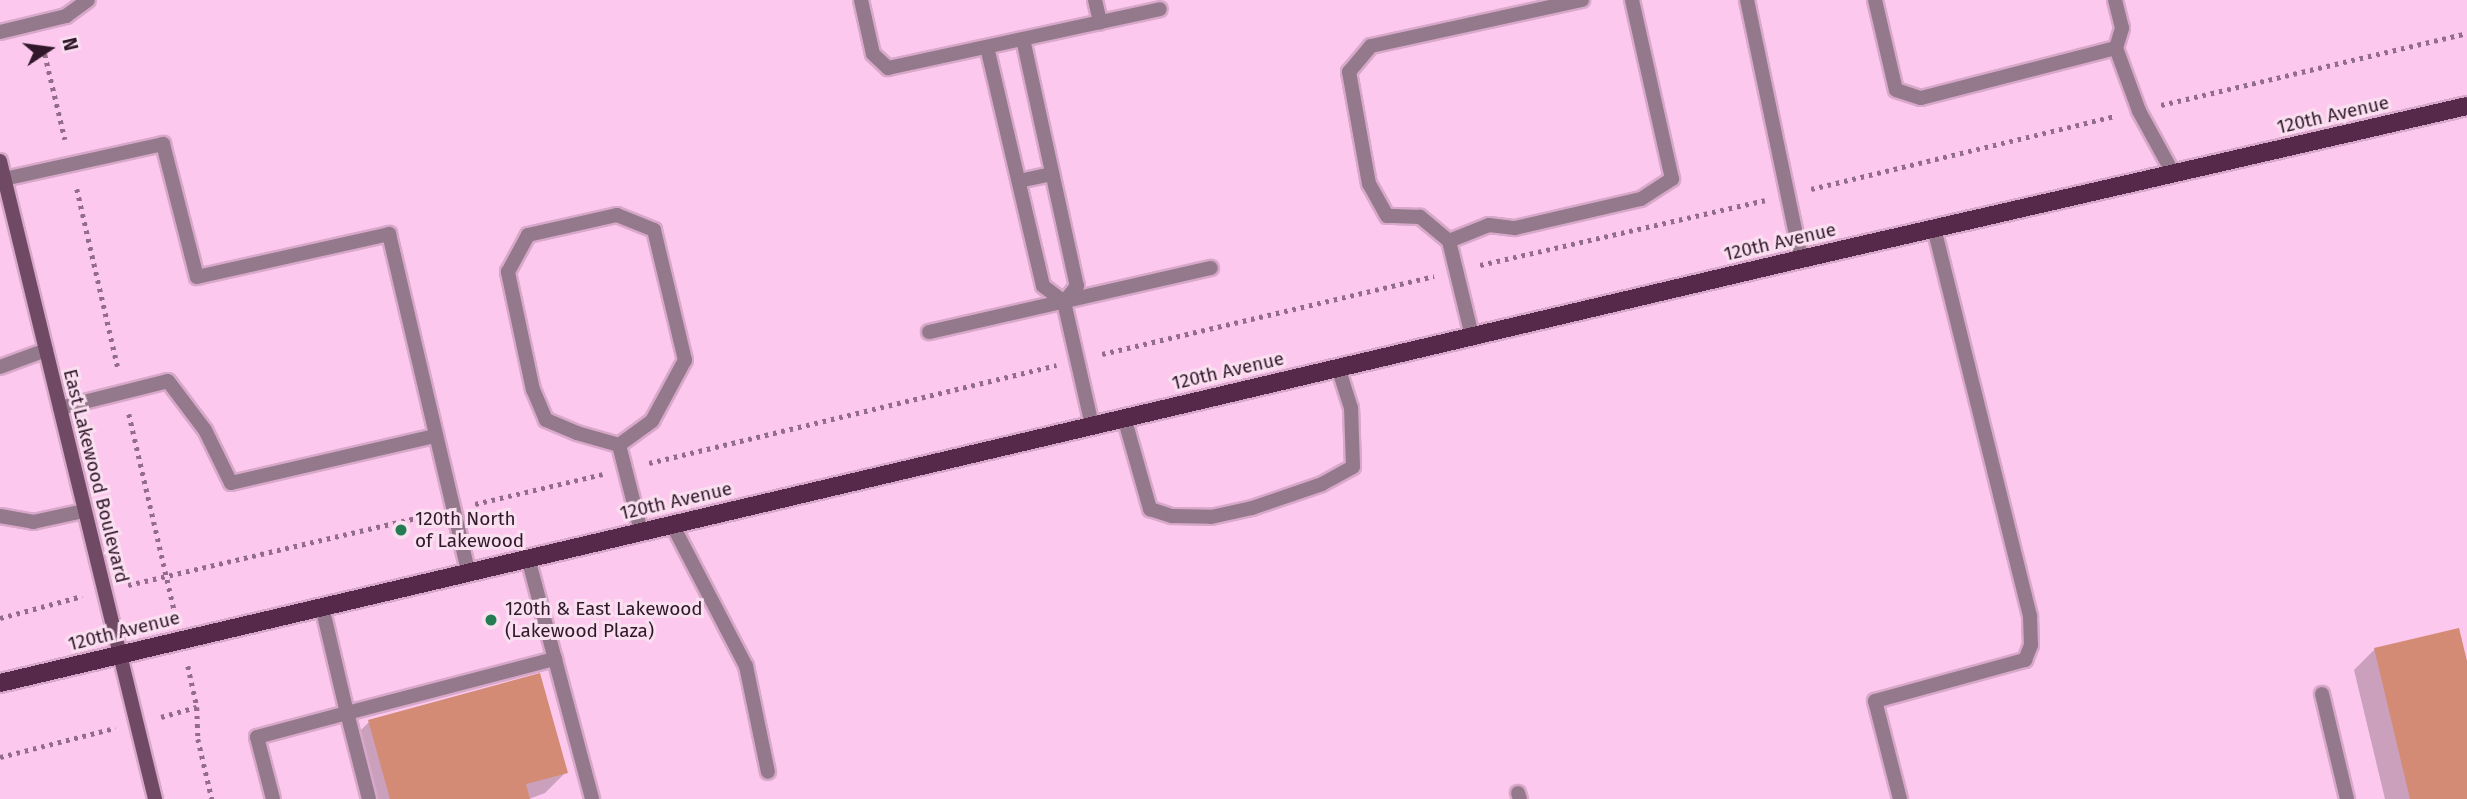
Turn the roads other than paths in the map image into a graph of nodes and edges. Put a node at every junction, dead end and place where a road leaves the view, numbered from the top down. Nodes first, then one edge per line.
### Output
1 (88, 0) edge
2 (861, 0) edge
3 (1095, 0) edge
4 (1581, 0) edge
5 (1632, 0) edge
6 (1747, 0) edge
7 (1875, 0) edge
8 (2115, 0) edge
9 (1160, 9) dead end
10 (1100, 22) junction
11 (0, 33) edge
12 (1023, 39) junction
13 (988, 47) junction
14 (2116, 48) junction
15 (2467, 106) edge
16 (0, 161) edge
17 (2173, 173) junction
18 (1052, 174) junction
19 (4, 179) junction
20 (1019, 181) junction
21 (1934, 228) junction
22 (1449, 240) junction
23 (1801, 259) junction
24 (1211, 268) dead end
25 (1064, 302) junction
26 (929, 332) dead end
27 (1472, 336) junction
28 (46, 350) junction
29 (0, 367) edge
30 (1338, 367) junction
31 (60, 408) junction
32 (1124, 417) junction
33 (1092, 425) junction
34 (435, 436) junction
35 (619, 445) junction
36 (85, 510) junction
37 (0, 516) edge
38 (672, 524) junction
39 (641, 531) junction
40 (528, 558) junction
41 (468, 572) junction
42 (322, 606) junction
43 (119, 653) junction
44 (555, 659) junction
45 (0, 683) edge
46 (2322, 695) dead end
47 (346, 713) junction
48 (768, 772) dead end
49 (155, 799) edge
50 (273, 799) edge
51 (369, 799) edge
52 (592, 799) edge
53 (1900, 799) edge
54 (2347, 799) edge

1 - 11 lane
2 - 13 lane
3 - 10 lane
4 - 22 lane
5 - 22 lane
6 - 23 lane
7 - 14 lane
8 - 14 lane
9 - 10 lane
10 - 12 lane
12 - 13 lane
12 - 18 lane
13 - 20 lane
14 - 17 lane
15 - 17 main road, 120th Avenue
16 - 19 main road, East Lakewood Boulevard
17 - 21 main road, 120th Avenue
18 - 20 lane
18 - 25 lane
19 - 28 main road, East Lakewood Boulevard
19 - 34 lane
20 - 25 lane
21 - 23 main road, 120th Avenue
21 - 53 lane
22 - 27 lane
23 - 27 main road, 120th Avenue
24 - 25 lane
25 - 26 lane
25 - 33 lane
27 - 30 main road, 120th Avenue
28 - 29 lane
28 - 31 main road, East Lakewood Boulevard
30 - 32 main road, 120th Avenue
30 - 32 lane
31 - 34 lane
31 - 36 main road, East Lakewood Boulevard
32 - 33 main road, 120th Avenue
33 - 38 main road, 120th Avenue
34 - 41 lane
35 - 35 lane
35 - 39 lane
36 - 37 lane
36 - 43 main road, East Lakewood Boulevard
38 - 39 main road, 120th Avenue
38 - 48 lane
39 - 40 main road, 120th Avenue
40 - 41 main road, 120th Avenue
40 - 44 lane
41 - 42 main road, 120th Avenue
42 - 43 main road, 120th Avenue
42 - 47 lane
43 - 45 main road, 120th Avenue
43 - 49 main road, East Lakewood Boulevard
44 - 47 lane
44 - 52 lane
46 - 54 lane
47 - 50 lane
47 - 51 lane

